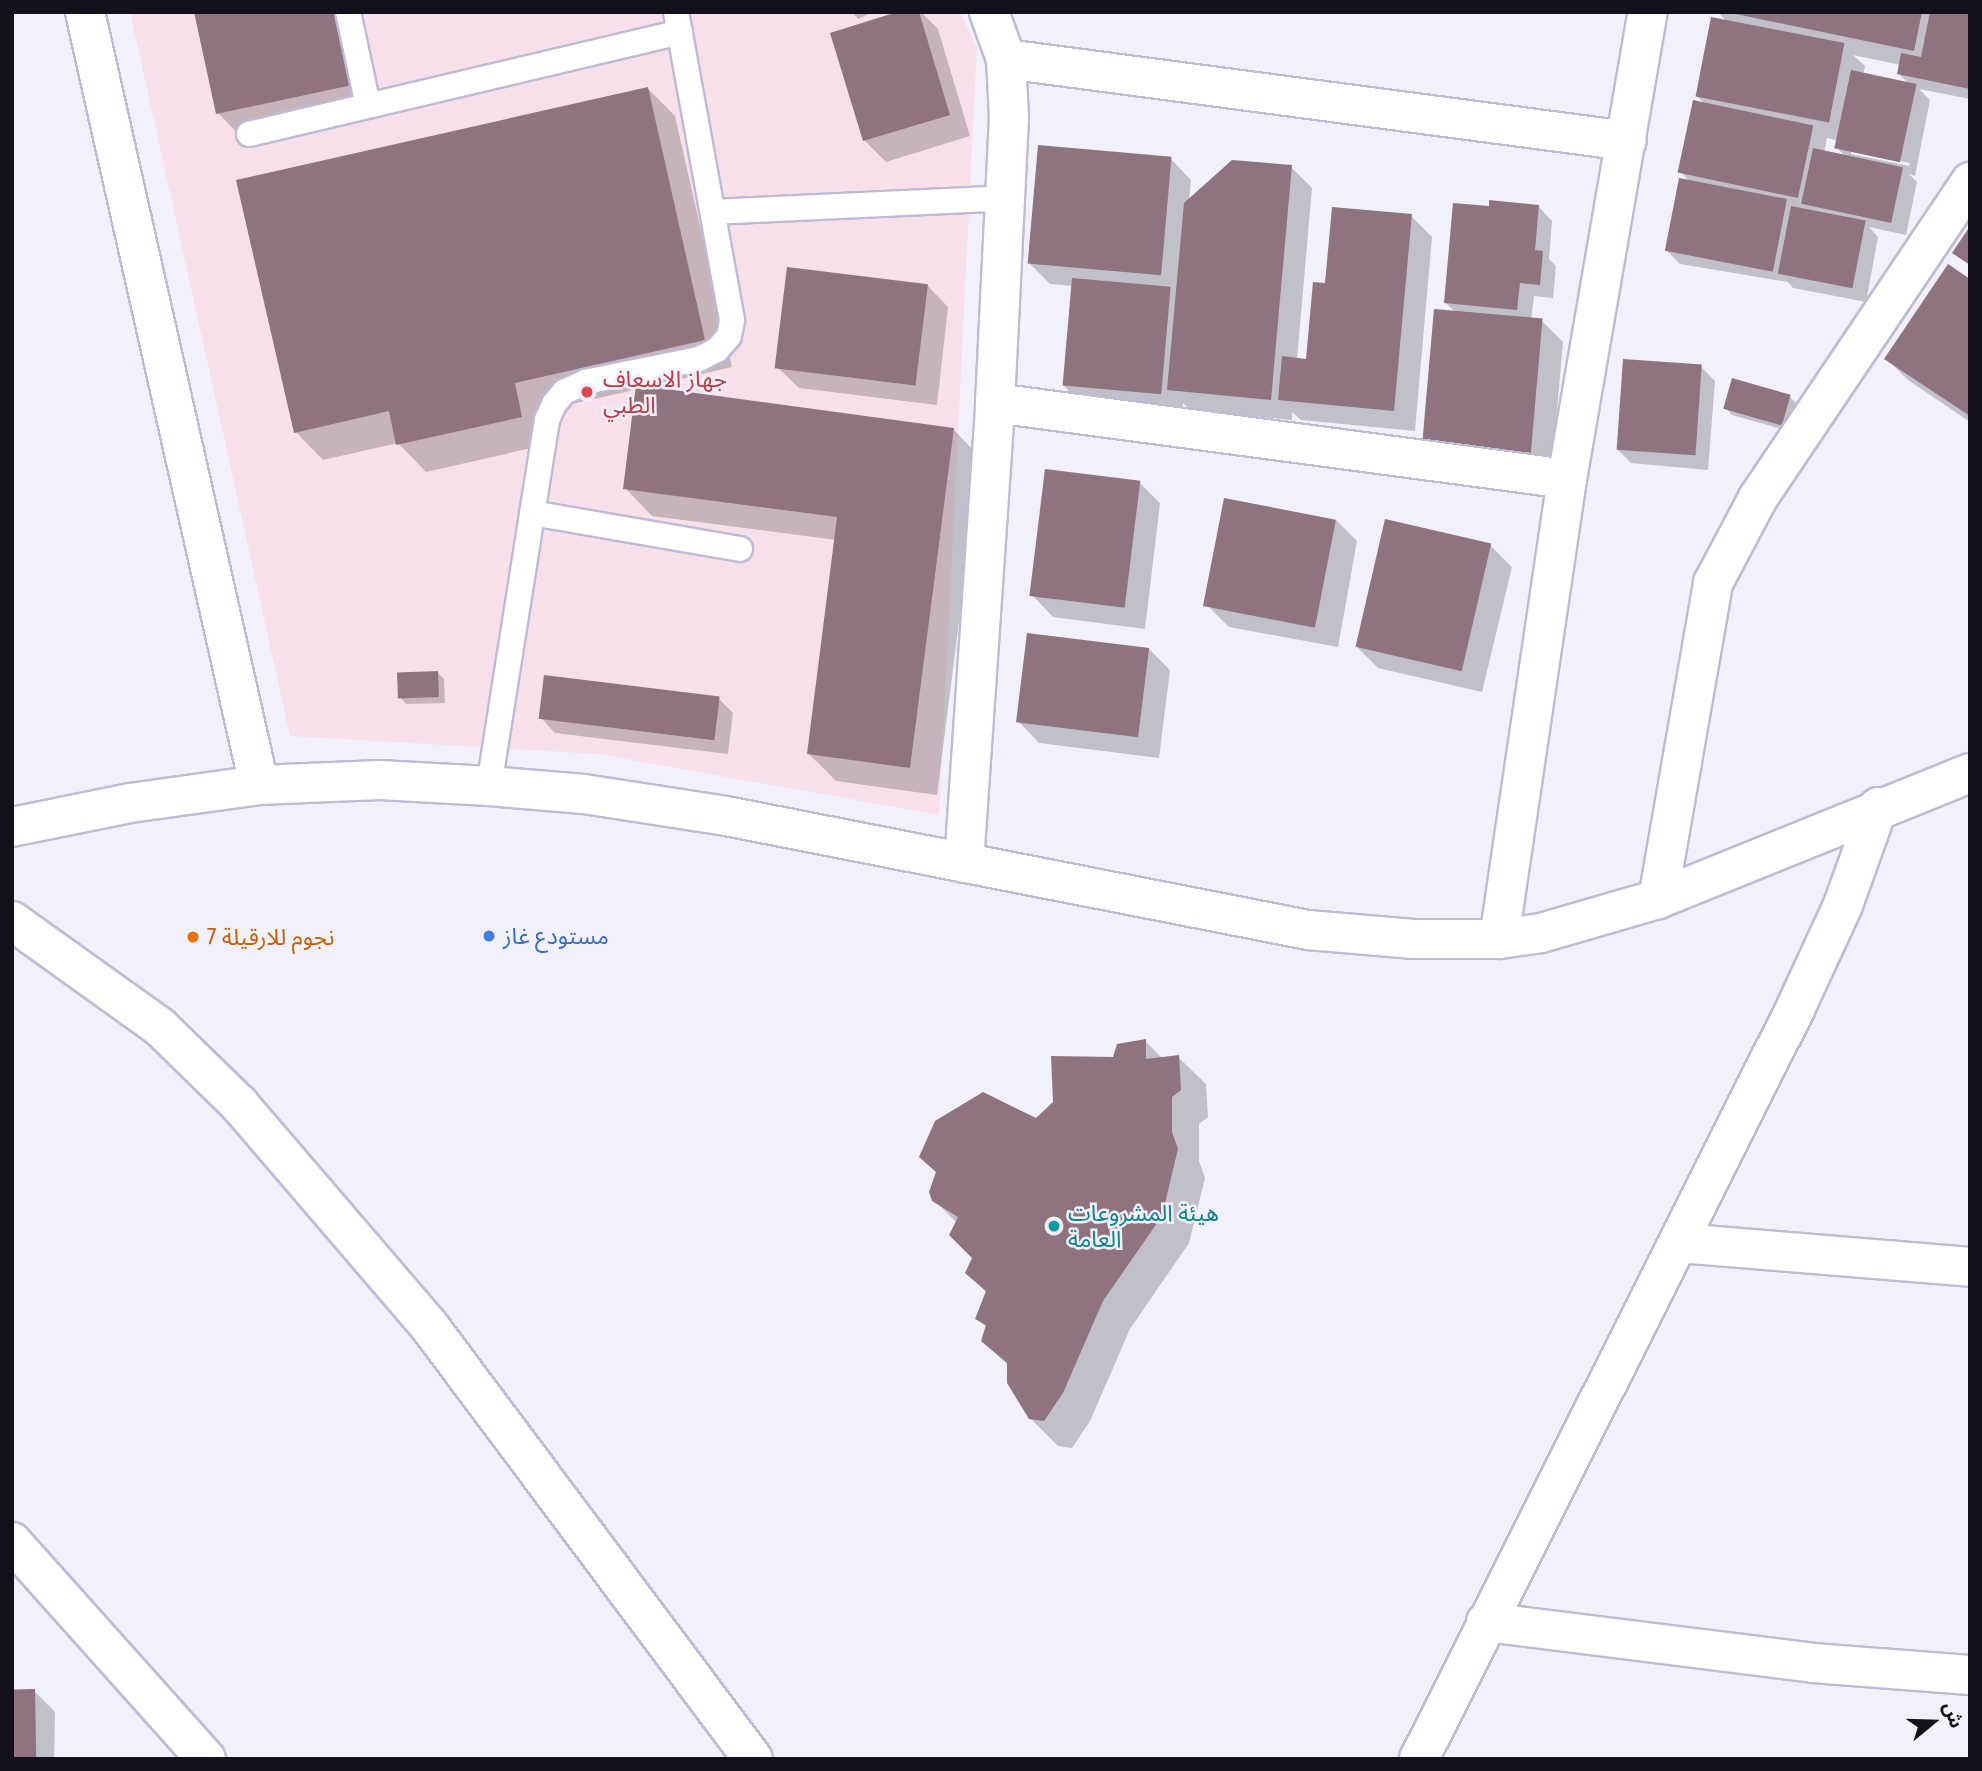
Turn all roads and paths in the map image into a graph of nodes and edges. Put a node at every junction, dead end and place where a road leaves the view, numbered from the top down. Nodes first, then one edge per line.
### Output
1 (85, 12) edge
2 (348, 12) edge
3 (989, 12) edge
4 (1648, 12) edge
5 (678, 22) edge
6 (1006, 59) junction
7 (368, 105) junction
8 (249, 134) dead end
9 (1628, 141) junction
10 (1970, 182) edge
11 (1006, 198) junction
12 (713, 212) junction
13 (995, 402) junction
14 (1567, 478) junction
15 (533, 513) junction
16 (740, 549) dead end
17 (1970, 773) edge
18 (259, 785) junction
19 (489, 786) junction
20 (1878, 807) junction
21 (12, 827) edge
22 (964, 863) junction
23 (1658, 899) junction
24 (12, 921) edge
25 (1499, 939) junction
26 (1680, 1243) junction
27 (1970, 1267) edge
28 (12, 1542) edge
29 (1486, 1622) junction
30 (1970, 1675) edge
31 (206, 1759) edge
32 (753, 1759) edge
33 (1419, 1759) edge

1 - 18 street
2 - 7 lane
3 - 6 street
4 - 9 street
5 - 7 lane
5 - 12 lane
6 - 9 street
6 - 11 street
7 - 8 lane
9 - 14 street
10 - 23 street
11 - 12 lane
11 - 13 street
12 - 15 lane
13 - 14 street
13 - 22 street
14 - 25 street
15 - 16 lane
15 - 19 lane
17 - 20 street
18 - 19 street
18 - 21 street
19 - 22 street
20 - 23 street
20 - 26 street
22 - 25 street
23 - 25 street
24 - 32 street
26 - 27 street
26 - 29 street
28 - 31 street
29 - 30 street
29 - 33 street

